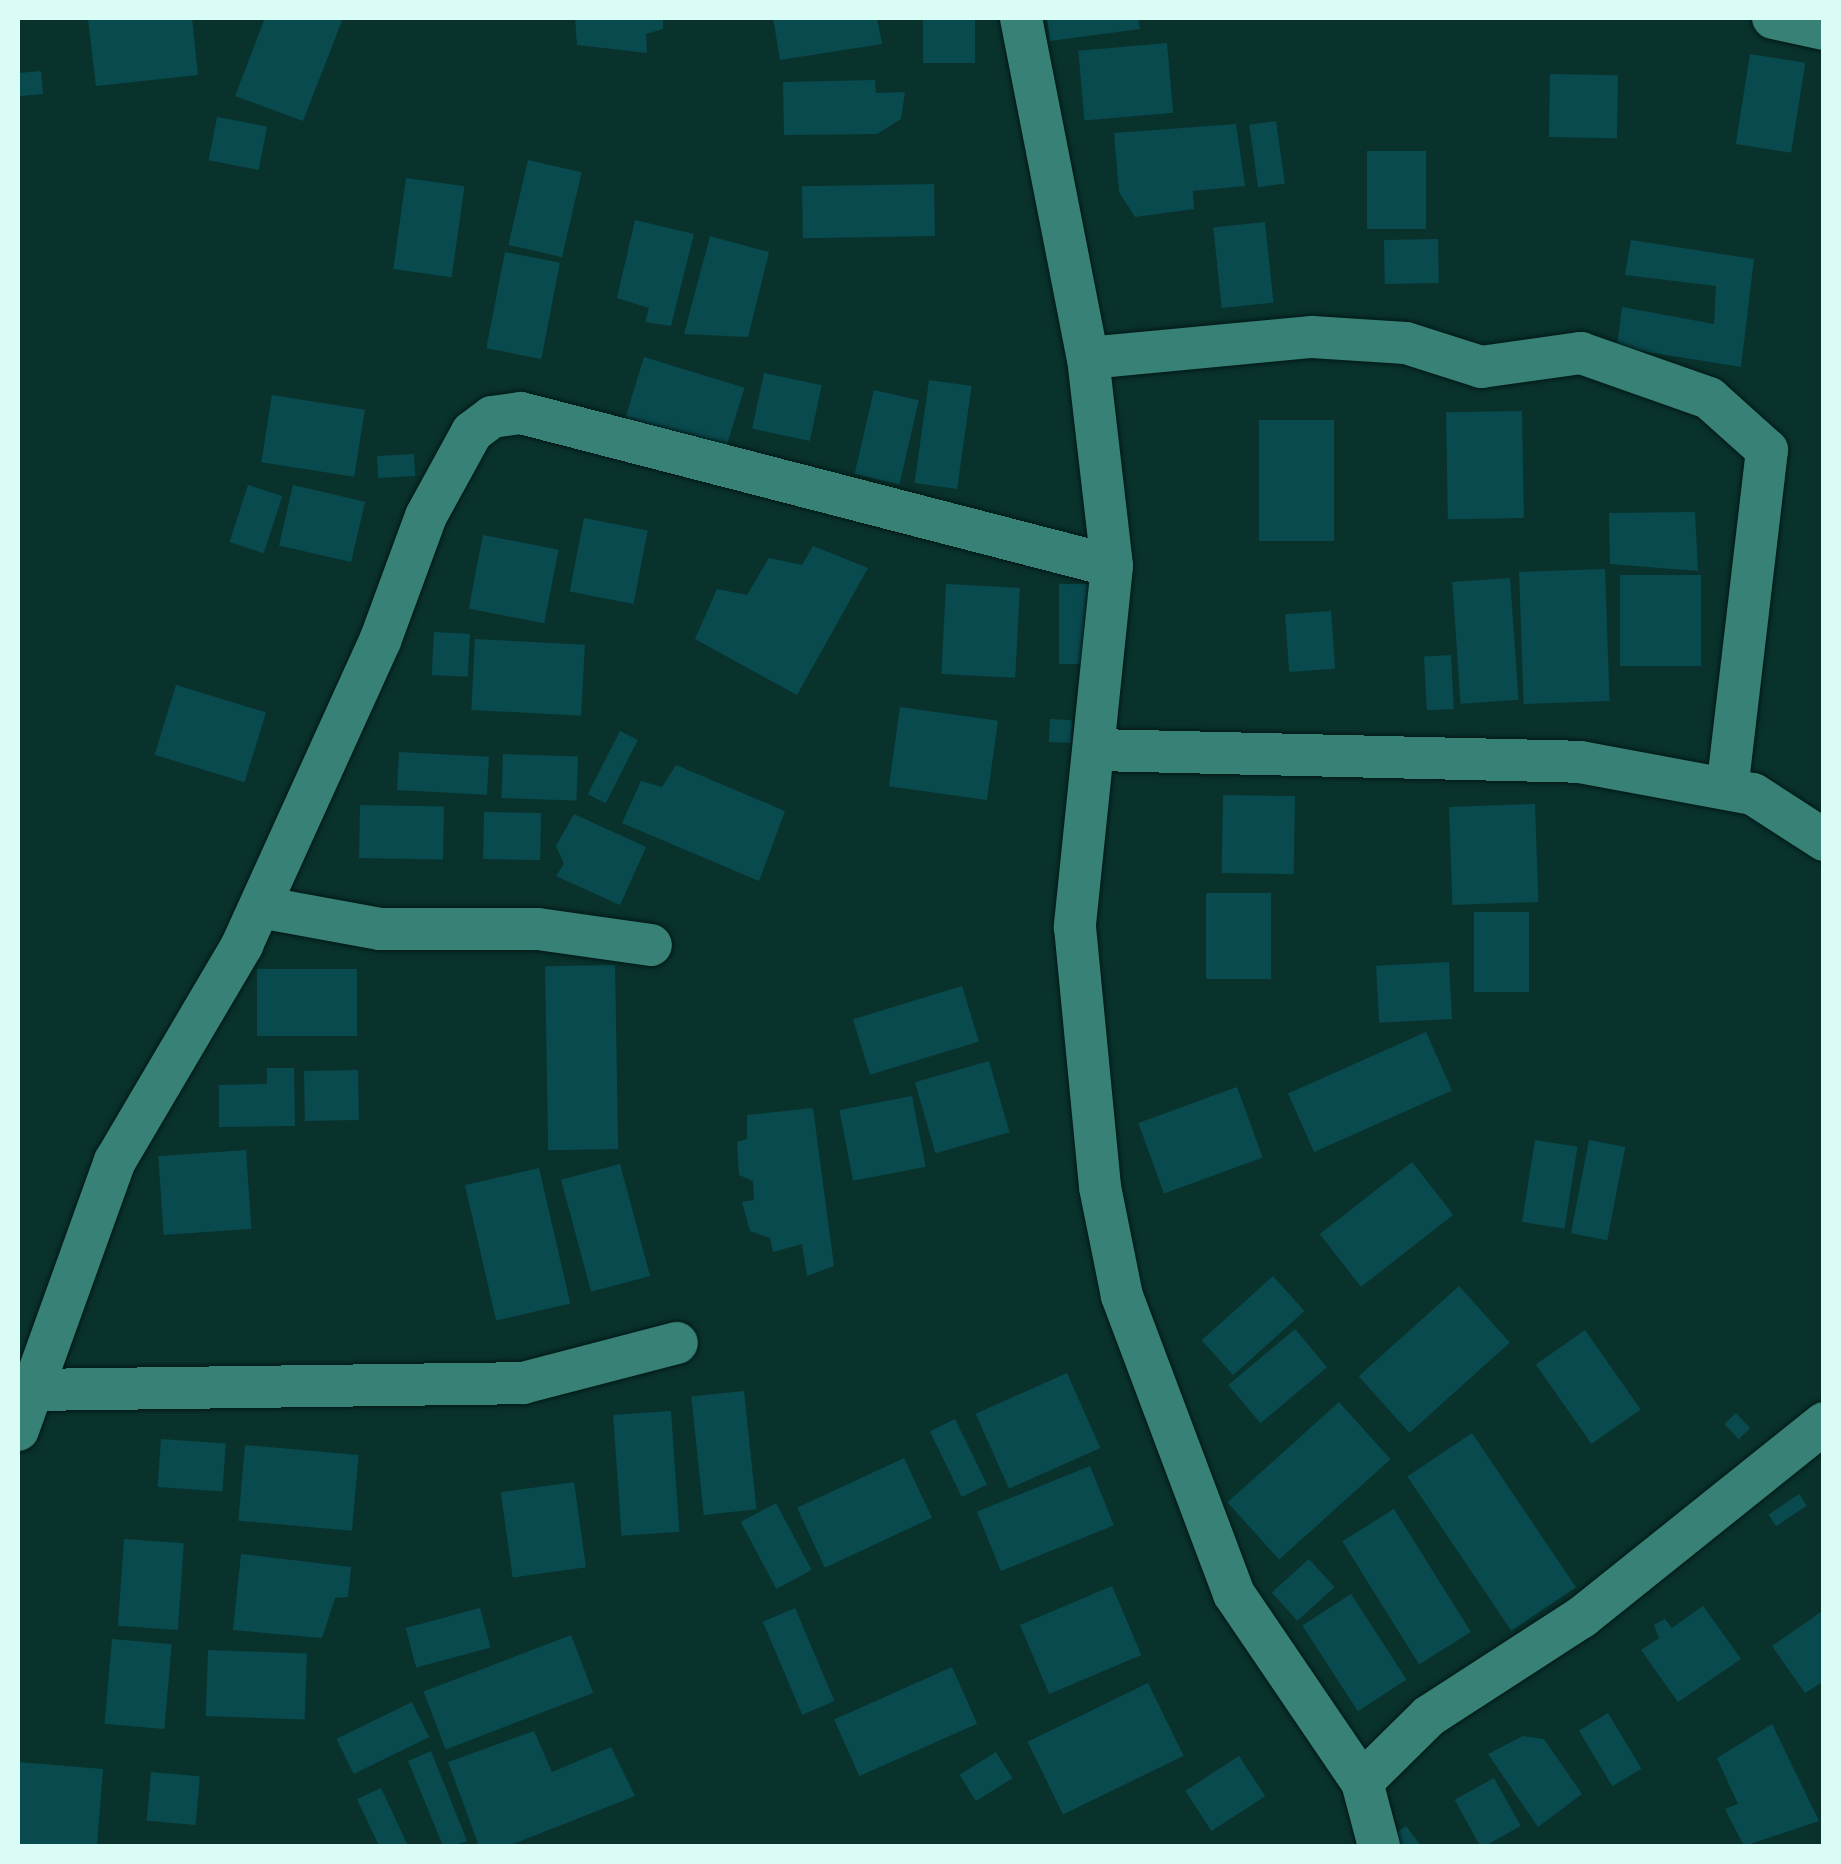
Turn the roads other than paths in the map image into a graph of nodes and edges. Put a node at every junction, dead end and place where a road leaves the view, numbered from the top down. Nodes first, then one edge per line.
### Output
1 (1021, 18) edge
2 (1773, 18) edge
3 (1824, 29) edge
4 (1088, 358) junction
5 (1112, 566) junction
6 (1097, 750) junction
7 (1726, 788) junction
8 (1824, 840) edge
9 (260, 907) junction
10 (650, 945) dead end
11 (677, 1343) dead end
12 (31, 1390) junction
13 (1824, 1423) edge
14 (18, 1430) edge
15 (1362, 1782) junction
16 (1379, 1846) edge

1 - 4 street
2 - 3 street
4 - 5 street
4 - 7 street
5 - 6 street
5 - 9 street
6 - 7 street
6 - 15 street
7 - 8 street
9 - 10 street
9 - 12 street
11 - 12 street
12 - 14 street
13 - 15 street
15 - 16 street

